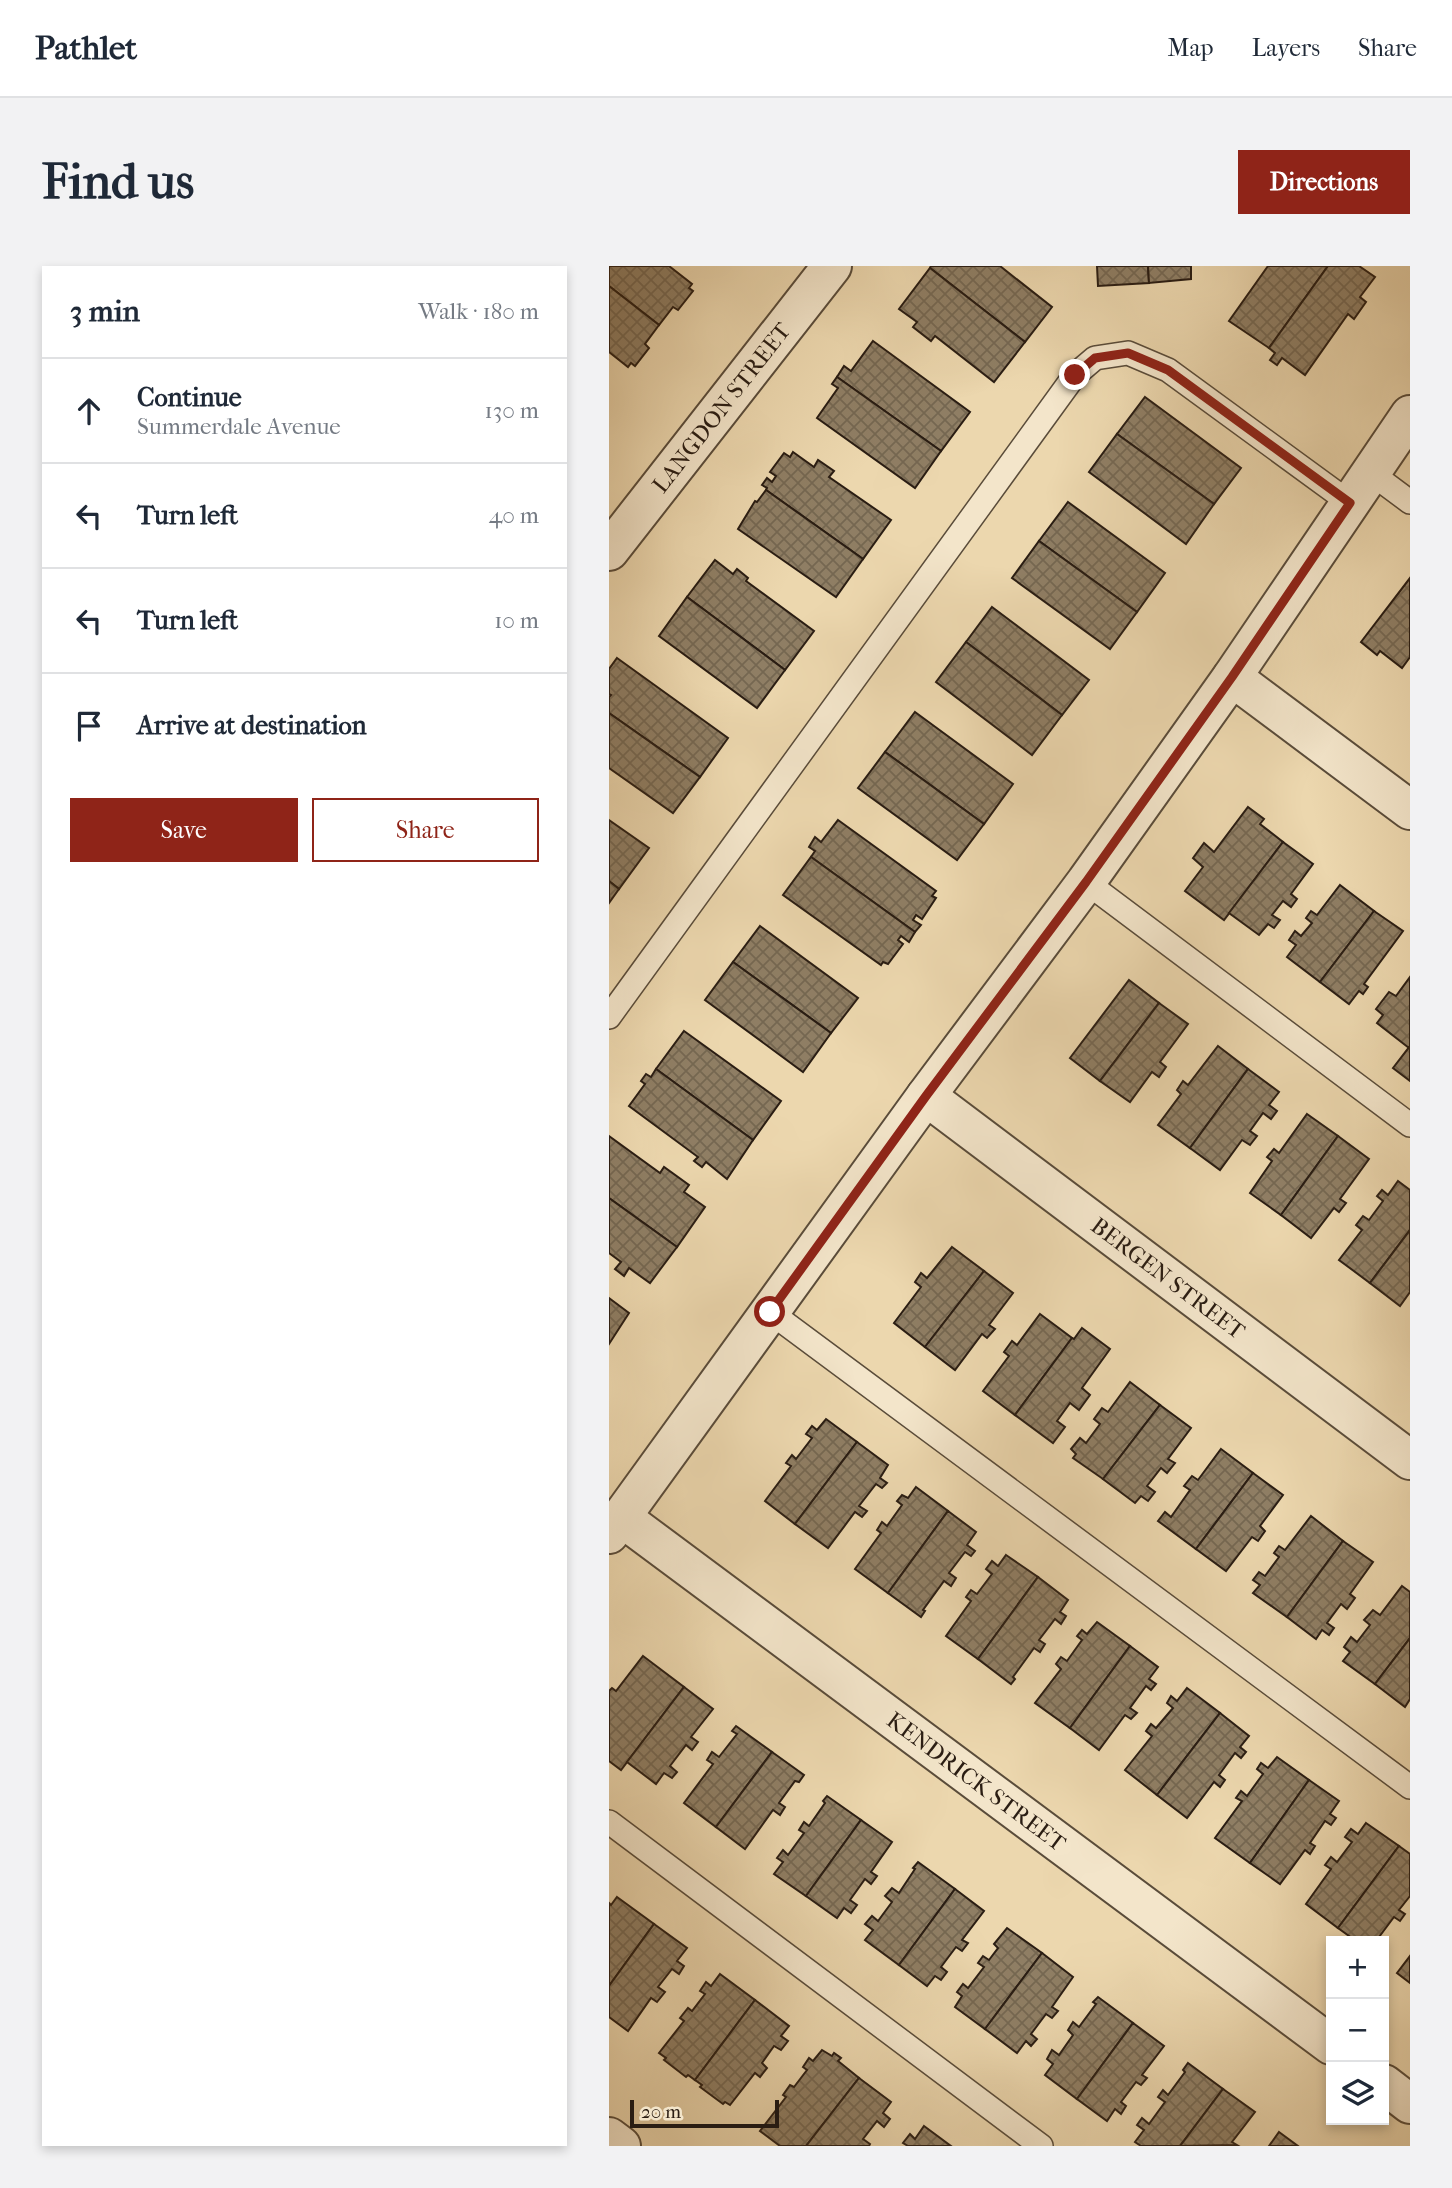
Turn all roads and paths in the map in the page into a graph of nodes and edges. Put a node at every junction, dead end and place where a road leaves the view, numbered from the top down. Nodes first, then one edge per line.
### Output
1 (832, 266) edge
2 (1410, 415) edge
3 (1360, 488) junction
4 (1410, 502) edge
5 (609, 551) edge
6 (1232, 677) junction
7 (1410, 810) edge
8 (1086, 882) junction
9 (609, 1017) edge
10 (926, 1096) junction
11 (1410, 1125) edge
12 (770, 1312) junction
13 (1410, 1460) edge
14 (615, 1526) edge
15 (1410, 1787) edge
16 (609, 1822) edge
17 (1326, 2041) edge
18 (1389, 2088) edge
19 (1410, 2104) edge
20 (609, 2137) edge
21 (621, 2146) edge
22 (1041, 2146) edge

1 - 5 street, LANGDON STREET
2 - 3 street
3 - 4 lane
3 - 6 street
3 - 9 lane
6 - 7 street
6 - 8 street
8 - 10 street
8 - 11 lane
10 - 12 street
10 - 13 street, BERGEN STREET
12 - 14 street
12 - 15 lane
14 - 17 street, KENDRICK STREET
16 - 22 lane
18 - 19 street
20 - 21 street

